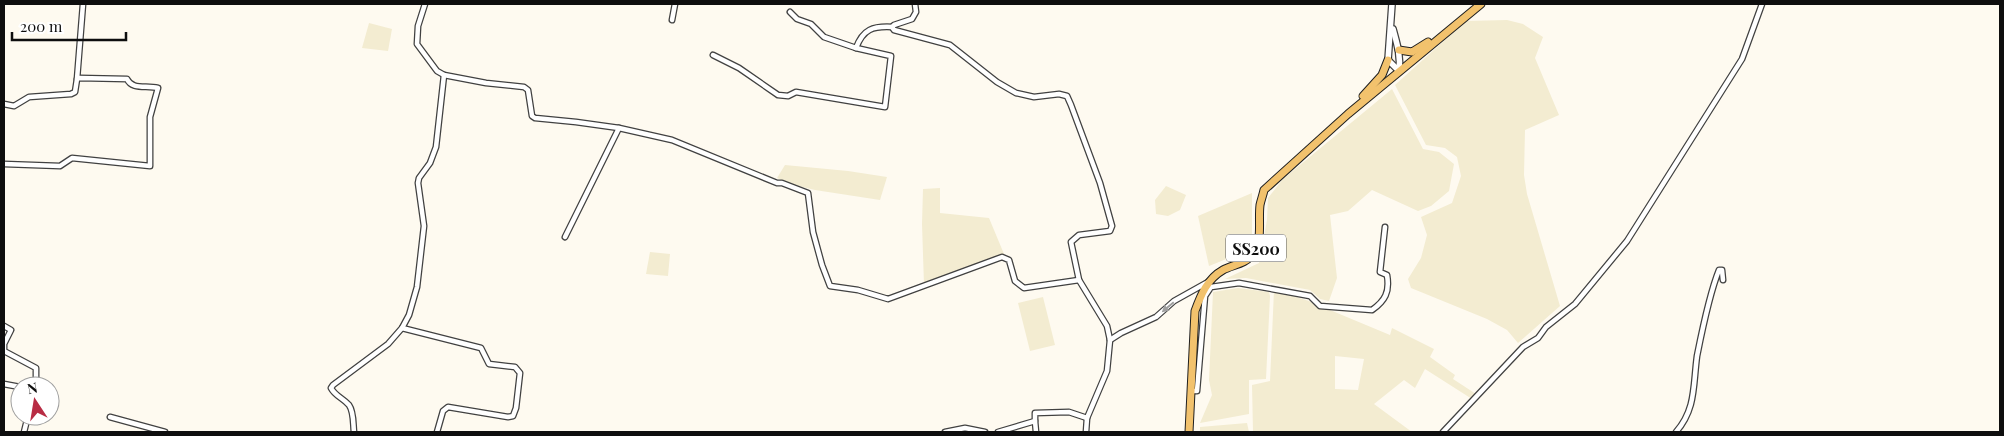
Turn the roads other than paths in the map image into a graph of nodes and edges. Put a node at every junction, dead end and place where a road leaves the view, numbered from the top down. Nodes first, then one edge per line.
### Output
1 (83, 4) edge
2 (425, 4) edge
3 (674, 4) edge
4 (915, 4) edge
5 (1392, 4) edge
6 (1481, 4) edge
7 (1762, 4) edge
8 (790, 12) dead end
9 (672, 20) dead end
10 (1391, 25) junction
11 (892, 27) junction
12 (1445, 32) junction
13 (856, 48) junction
14 (1399, 50) junction
15 (712, 55) dead end
16 (1388, 60) junction
17 (1399, 71) junction
18 (444, 75) junction
19 (77, 79) junction
20 (4, 104) edge
21 (1348, 114) junction
22 (619, 128) junction
23 (4, 164) edge
24 (1385, 227) dead end
25 (565, 236) dead end
26 (1079, 280) junction
27 (1723, 280) dead end
28 (1210, 282) junction
29 (4, 326) edge
30 (402, 328) junction
31 (1110, 340) junction
32 (36, 376) edge
33 (1191, 391) junction
34 (110, 417) dead end
35 (1087, 418) junction
36 (1035, 421) junction
37 (165, 432) edge
38 (354, 432) edge
39 (437, 432) edge
40 (944, 432) edge
41 (985, 432) edge
42 (998, 432) edge
43 (1036, 432) edge
44 (1086, 432) edge
45 (1189, 432) edge
46 (1443, 432) edge
47 (1676, 432) edge

1 - 19 street
2 - 18 street
3 - 9 street
4 - 11 street
5 - 10 street
6 - 12 main road, SS200
7 - 46 street
8 - 13 street
10 - 14 street
10 - 16 street
11 - 13 street
11 - 26 street
12 - 14 main road
12 - 17 main road, SS200
13 - 15 street
14 - 17 street
16 - 17 street
16 - 21 main road
17 - 21 main road, SS200
18 - 22 street
18 - 30 street
19 - 20 street
19 - 23 street
21 - 28 main road, SS200
22 - 25 street
22 - 26 street
24 - 33 street
26 - 31 street
27 - 47 street
28 -> 31 street
28 - 33 main road, SS200
29 - 32 street
30 - 38 street
30 - 39 street
31 - 35 street
33 - 45 main road, SS200
34 - 37 street
35 - 36 street
35 - 44 street
36 - 42 street
36 - 43 street
40 - 41 street

